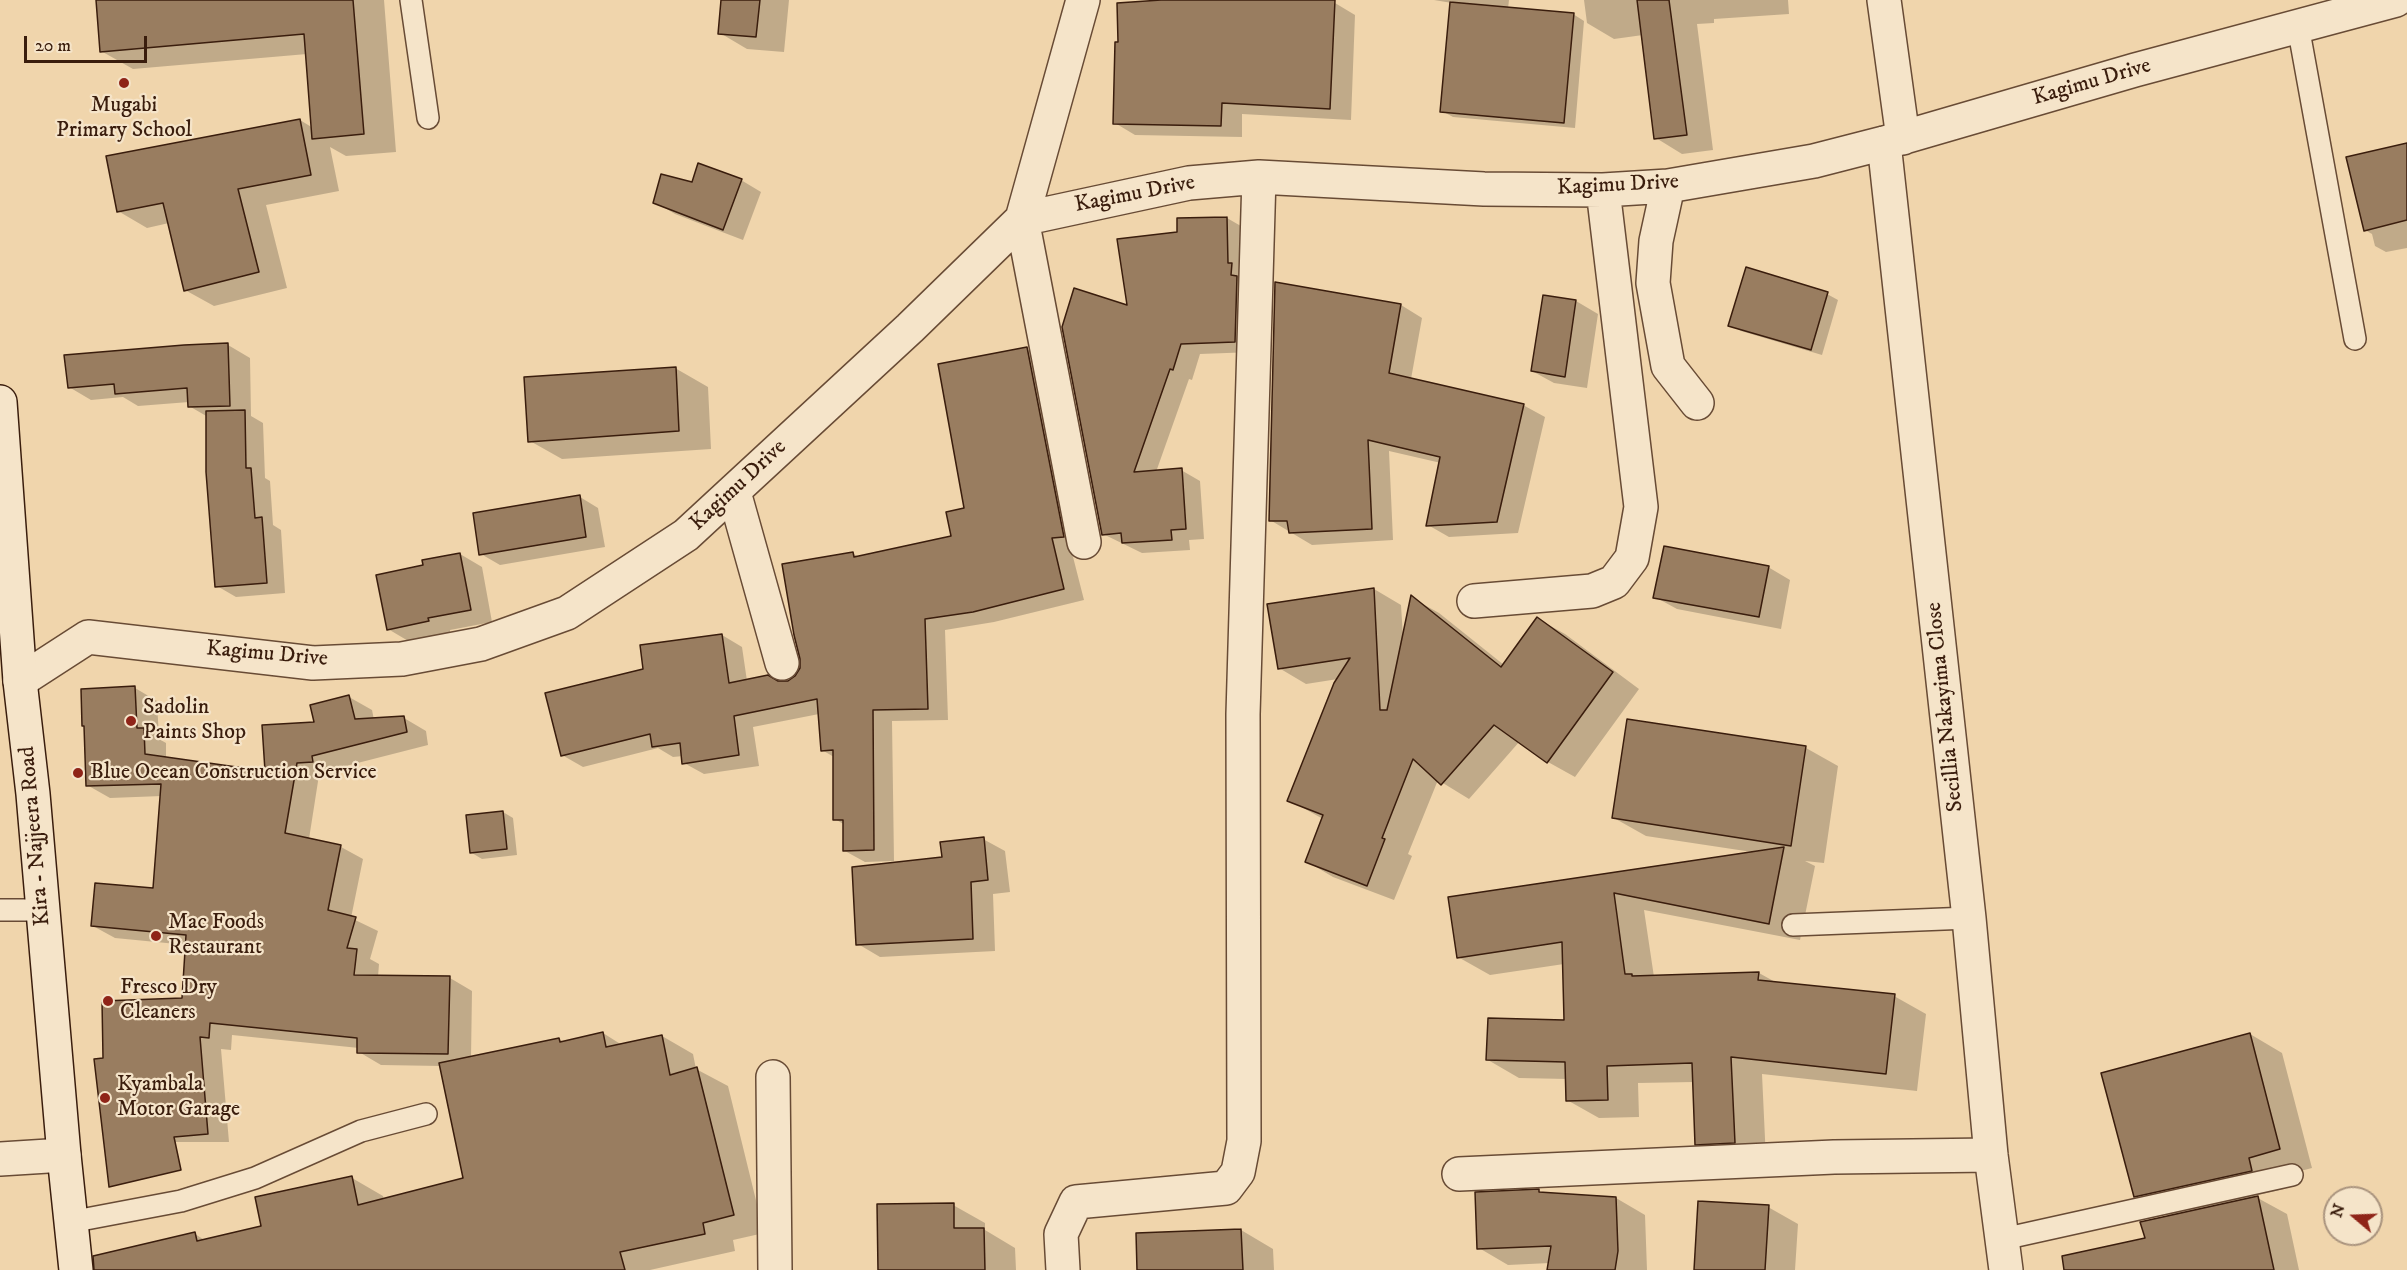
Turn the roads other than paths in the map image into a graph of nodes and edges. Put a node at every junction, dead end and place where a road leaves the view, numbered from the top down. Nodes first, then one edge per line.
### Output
1 (411, 0) edge
2 (1083, 0) edge
3 (1884, 0) edge
4 (2396, 0) edge
5 (2298, 26) junction
6 (428, 118) dead end
7 (1894, 141) junction
8 (1259, 177) junction
9 (1668, 186) junction
10 (1603, 190) junction
11 (1022, 219) junction
12 (2355, 339) dead end
13 (0, 402) edge
14 (1697, 403) dead end
15 (734, 492) junction
16 (1084, 542) dead end
17 (1474, 601) dead end
18 (782, 663) dead end
19 (10, 681) edge
20 (0, 910) edge
21 (43, 910) junction
22 (1969, 918) junction
23 (1793, 925) dead end
24 (773, 1077) dead end
25 (426, 1114) dead end
26 (64, 1155) junction
27 (1991, 1155) junction
28 (0, 1159) edge
29 (1459, 1174) dead end
30 (2292, 1175) dead end
31 (70, 1222) junction
32 (2005, 1254) edge
33 (76, 1270) edge
34 (776, 1270) edge
35 (1063, 1270) edge

1 - 6 lane
2 - 11 street
3 - 7 street, Secillia Nakayima Close
4 - 5 street, Kagimu Drive
5 - 7 street, Kagimu Drive
5 - 12 lane
7 - 9 street, Kagimu Drive
7 - 22 street, Secillia Nakayima Close
8 - 10 street, Kagimu Drive
8 - 11 street, Kagimu Drive
8 - 35 street
9 - 10 street, Kagimu Drive
9 - 14 street
10 - 17 street
11 - 15 street, Kagimu Drive
11 - 16 street
13 - 19 street, Kira - Najjeera Road
15 - 18 street
15 - 19 street, Kagimu Drive
19 - 21 street, Kira - Najjeera Road
20 - 21 lane
21 - 26 street, Kira - Najjeera Road
22 - 23 lane
22 - 27 street, Secillia Nakayima Close
24 - 34 street
25 - 31 lane
26 - 28 street
26 - 31 street, Kira - Najjeera Road
27 - 29 street
27 - 32 street, Secillia Nakayima Close
30 - 32 lane
31 - 33 street, Kira - Najjeera Road

